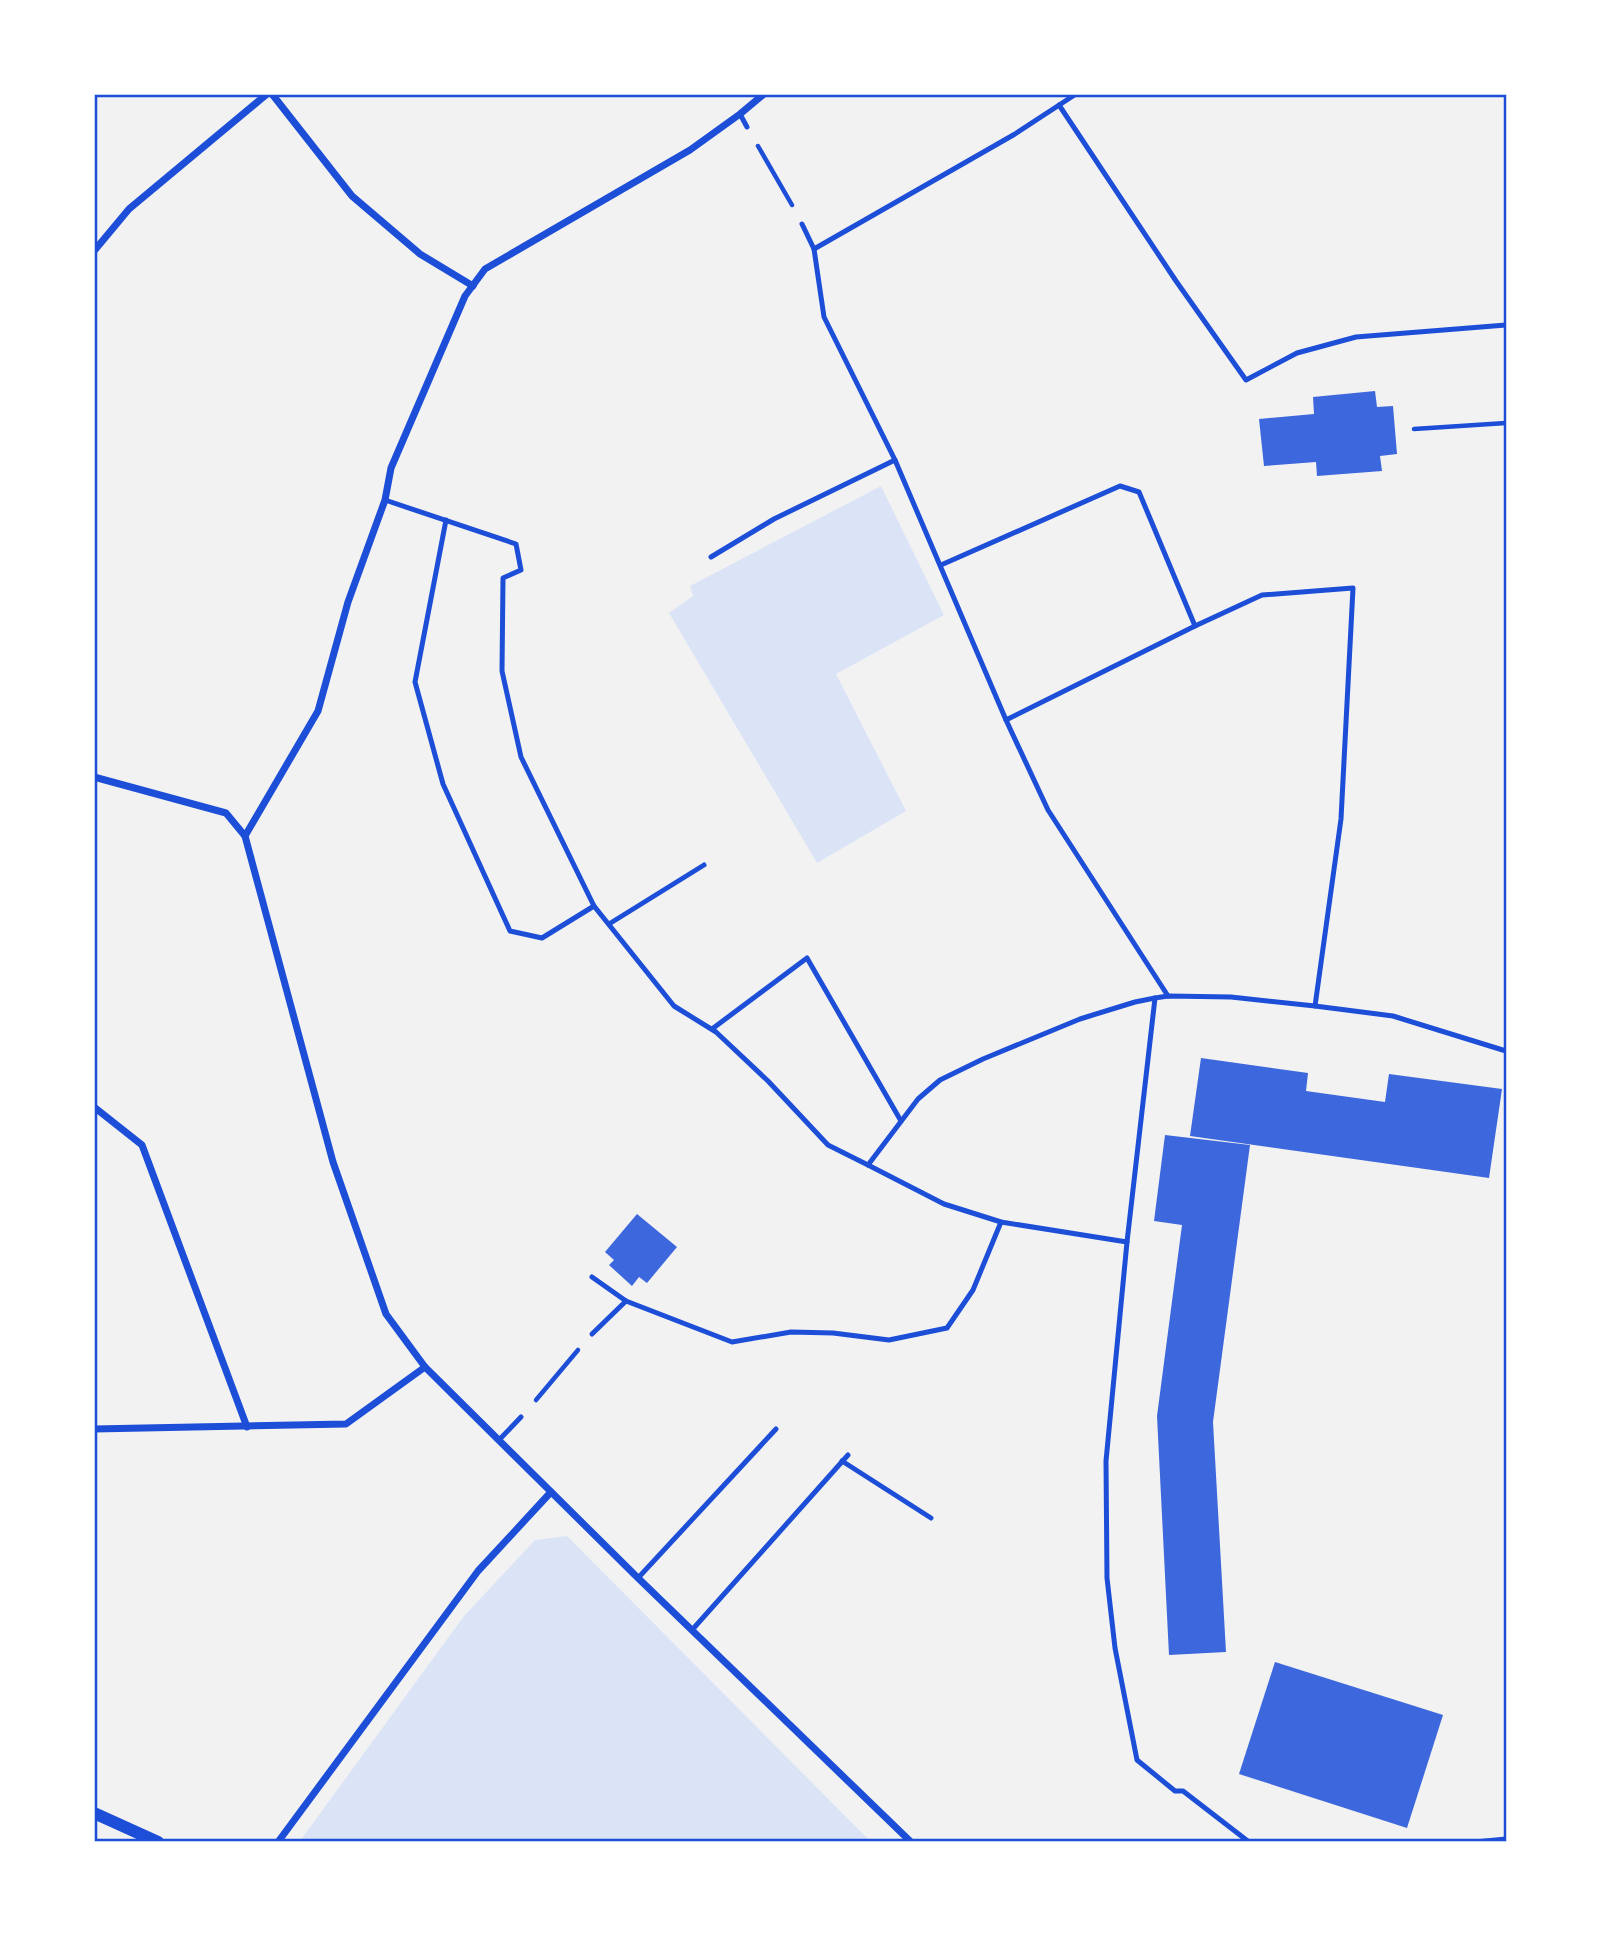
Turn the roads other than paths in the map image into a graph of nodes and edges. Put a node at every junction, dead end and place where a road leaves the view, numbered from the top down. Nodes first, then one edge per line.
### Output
1 (270, 94) edge
2 (764, 94) edge
3 (1076, 94) edge
4 (1059, 105) junction
5 (740, 114) junction
6 (747, 127) road end
7 (802, 224) road end
8 (814, 249) junction
9 (94, 251) edge
10 (473, 286) junction
11 (1507, 325) edge
12 (895, 460) junction
13 (385, 500) junction
14 (446, 520) junction
15 (711, 557) dead end
16 (941, 565) junction
17 (1195, 626) junction
18 (1006, 720) junction
19 (94, 777) edge
20 (245, 836) junction
21 (704, 865) dead end
22 (594, 906) junction
23 (609, 925) junction
24 (1168, 996) junction
25 (1156, 998) junction
26 (1315, 1006) junction
27 (712, 1029) junction
28 (1507, 1051) edge
29 (94, 1107) edge
30 (901, 1121) junction
31 (868, 1165) junction
32 (1001, 1222) junction
33 (1127, 1242) junction
34 (592, 1277) dead end
35 (626, 1301) junction
36 (592, 1334) road end
37 (425, 1367) junction
38 (521, 1417) road end
39 (247, 1427) junction
40 (94, 1429) edge
41 (776, 1429) dead end
42 (499, 1440) junction
43 (848, 1455) dead end
44 (842, 1461) junction
45 (551, 1492) junction
46 (931, 1518) dead end
47 (638, 1578) junction
48 (692, 1630) junction
49 (94, 1813) edge
50 (1507, 1839) edge
51 (158, 1842) edge
52 (278, 1842) edge
53 (911, 1842) edge
54 (1250, 1842) edge
55 (1475, 1842) edge

1 - 9 street
1 - 10 street
2 - 5 street
3 - 4 lane
4 - 8 lane
4 - 11 lane
5 - 6 lane
5 - 10 street
7 - 8 lane
8 - 12 lane
10 - 13 street
12 - 15 lane
12 - 16 lane
13 - 14 lane
13 - 20 street
14 - 22 lane
14 - 22 lane
16 - 17 lane
16 - 18 lane
17 - 18 lane
17 - 26 lane
18 - 24 lane
19 - 20 street
20 - 37 street
21 - 23 lane
22 - 23 lane
23 - 27 lane
24 - 25 lane
24 - 26 lane
25 - 30 lane
25 - 33 lane
26 - 28 lane
27 - 30 lane
27 - 31 lane
29 - 39 street
30 - 31 lane
31 - 32 lane
32 - 33 lane
32 - 35 lane
33 - 54 lane
34 - 35 lane
35 - 36 lane
37 - 39 street
37 - 42 street
38 - 42 lane
39 - 40 street
41 - 47 lane
42 - 45 street
43 - 44 lane
44 - 46 lane
44 - 48 lane
45 - 47 street
45 - 52 street
47 - 48 street
48 - 53 street
49 - 51 street
50 - 55 lane

